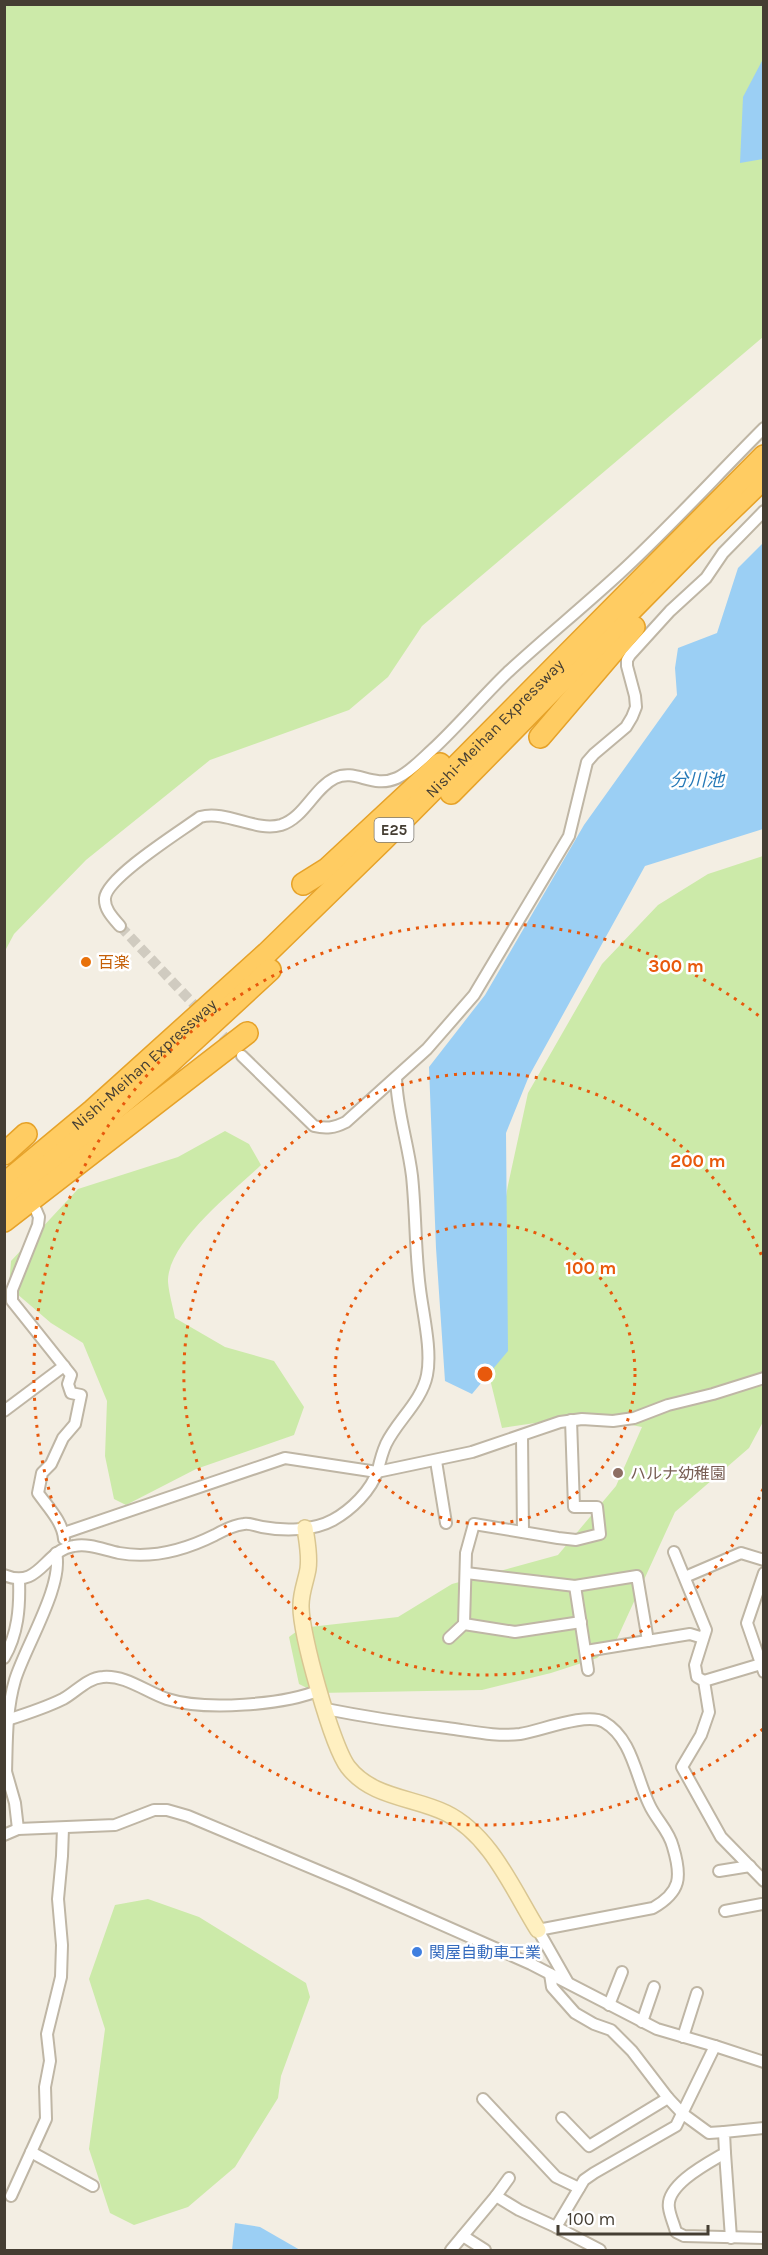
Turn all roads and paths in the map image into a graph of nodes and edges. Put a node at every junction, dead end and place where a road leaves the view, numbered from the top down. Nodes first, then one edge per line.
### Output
1 (764, 428) edge
2 (764, 456) edge
3 (764, 478) edge
4 (764, 511) edge
5 (702, 538) junction
6 (599, 622) junction
7 (540, 737) dead end
8 (303, 884) dead end
9 (120, 926) tunnel mouth
10 (247, 1033) dead end
11 (242, 1056) tunnel mouth
12 (396, 1078) junction
13 (26, 1134) dead end
14 (4, 1154) edge
15 (4, 1184) edge
16 (4, 1203) edge
17 (36, 1210) dead end
18 (4, 1221) edge
19 (8, 1304) edge
20 (64, 1366) junction
21 (764, 1378) edge
22 (4, 1411) edge
23 (571, 1420) junction
24 (522, 1436) junction
25 (436, 1461) junction
26 (377, 1472) junction
27 (446, 1523) dead end
28 (305, 1528) junction
29 (523, 1532) junction
30 (64, 1533) junction
31 (61, 1551) junction
32 (674, 1552) dead end
33 (764, 1560) edge
34 (465, 1573) junction
35 (4, 1575) edge
36 (685, 1577) junction
37 (763, 1577) edge
38 (19, 1580) junction
39 (575, 1586) junction
40 (581, 1622) junction
41 (464, 1624) junction
42 (450, 1638) dead end
43 (703, 1638) junction
44 (648, 1641) junction
45 (759, 1641) edge
46 (586, 1651) junction
47 (4, 1658) edge
48 (762, 1668) edge
49 (588, 1670) dead end
50 (704, 1681) junction
51 (320, 1690) junction
52 (326, 1709) junction
53 (7, 1720) junction
54 (5, 1770) edge
55 (63, 1828) junction
56 (18, 1829) junction
57 (4, 1835) edge
58 (750, 1866) junction
59 (719, 1871) dead end
60 (764, 1881) edge
61 (763, 1904) edge
62 (725, 1911) dead end
63 (538, 1930) junction
64 (622, 1972) dead end
65 (550, 1974) junction
66 (569, 1984) junction
67 (654, 1987) dead end
68 (697, 1993) dead end
69 (609, 2006) junction
70 (642, 2022) junction
71 (683, 2037) junction
72 (711, 2056) junction
73 (764, 2062) edge
74 (668, 2098) junction
75 (483, 2099) dead end
76 (683, 2114) junction
77 (562, 2118) dead end
78 (764, 2128) edge
79 (724, 2132) junction
80 (31, 2152) junction
81 (725, 2153) junction
82 (509, 2178) dead end
83 (93, 2186) dead end
84 (579, 2188) junction
85 (11, 2196) dead end
86 (496, 2196) junction
87 (556, 2227) junction
88 (463, 2236) junction
89 (730, 2238) junction
90 (764, 2238) edge
91 (595, 2249) edge
92 (451, 2250) edge
93 (485, 2250) edge

1 - 9 street
2 - 6 highway, Nishi-Meihan Expressway / E25
3 - 5 highway, Nishi-Meihan Expressway / E25
4 - 12 street
5 - 7 highway
5 - 16 highway, Nishi-Meihan Expressway / E25
6 - 8 highway
6 - 15 highway, Nishi-Meihan Expressway / E25
10 - 18 highway
11 - 12 street
12 - 26 street
13 - 14 highway
17 - 19 street
19 - 20 street
20 - 22 street
20 - 30 street
21 - 23 street
23 - 24 street
23 - 29 street
24 - 25 street
24 - 29 street
25 - 26 street
25 - 27 street
26 - 28 street
26 - 30 street
28 - 31 street
28 - 51 street
29 - 34 street
30 - 31 street
31 - 38 street
31 - 53 street
32 - 36 street
33 - 36 street
34 - 39 street
34 - 41 street
35 - 38 street
36 - 43 street
37 - 45 street
38 - 47 street
39 - 40 street
39 - 44 street
40 - 41 street
40 - 46 street
41 - 42 street
43 - 44 street
43 - 50 street
44 - 46 street
45 - 48 street
46 - 49 street
48 - 50 street
50 - 58 street
51 - 52 street
51 - 53 street
52 - 63 street
52 - 63 street
53 - 54 street
54 - 56 street
55 - 56 street
55 - 65 street
55 - 80 street
56 - 57 street
58 - 59 street
58 - 60 street
61 - 62 street
63 - 66 street
64 - 69 street
65 - 66 street
65 - 74 street
66 - 69 street
67 - 70 street
68 - 71 street
69 - 70 street
70 - 71 street
71 - 72 street
72 - 73 street
72 - 76 street
74 - 76 street
74 - 77 street
75 - 84 street
76 - 79 street
76 - 84 street
78 - 79 street
79 - 81 street
80 - 83 street
80 - 85 street
81 - 89 street
81 - 89 street
82 - 86 street
84 - 87 street
86 - 87 street
86 - 88 street
87 - 91 street
88 - 92 street
88 - 93 street
89 - 90 street

